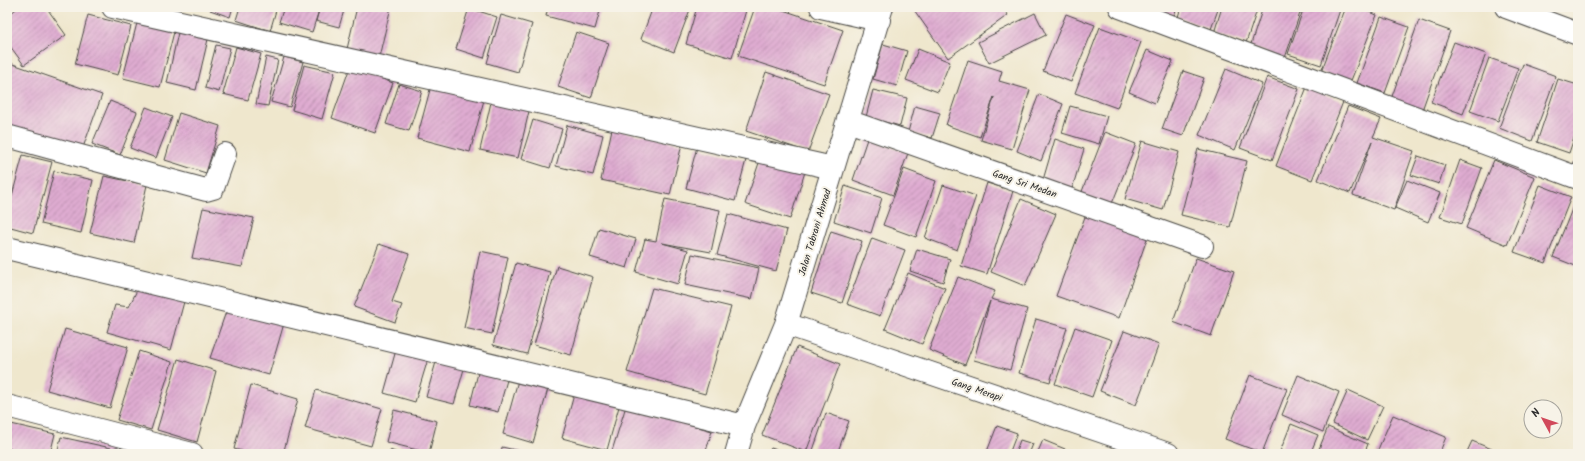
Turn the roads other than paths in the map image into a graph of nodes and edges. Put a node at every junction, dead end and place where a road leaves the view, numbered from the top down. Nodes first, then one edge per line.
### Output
1 (113, 7) edge
2 (821, 7) edge
3 (1120, 7) edge
4 (1506, 7) edge
5 (880, 13) edge
6 (1578, 34) edge
7 (848, 121) junction
8 (7, 136) edge
9 (225, 154) dead end
10 (834, 168) junction
11 (1578, 178) edge
12 (1202, 246) dead end
13 (7, 248) edge
14 (786, 324) junction
15 (7, 406) edge
16 (744, 426) junction
17 (192, 454) edge
18 (736, 454) edge
19 (1168, 454) edge

1 - 10 street
2 - 5 street
3 - 11 street
4 - 6 street
5 - 7 street, Jalan Tabrani Ahmad
7 - 10 street, Jalan Tabrani Ahmad
7 - 12 street, Gang Sri Medan
8 - 9 street
10 - 14 street, Jalan Tabrani Ahmad
13 - 16 street
14 - 16 street, Jalan Tabrani Ahmad
14 - 19 street, Gang Merapi
15 - 17 street
16 - 18 street, Jalan Tabrani Ahmad

